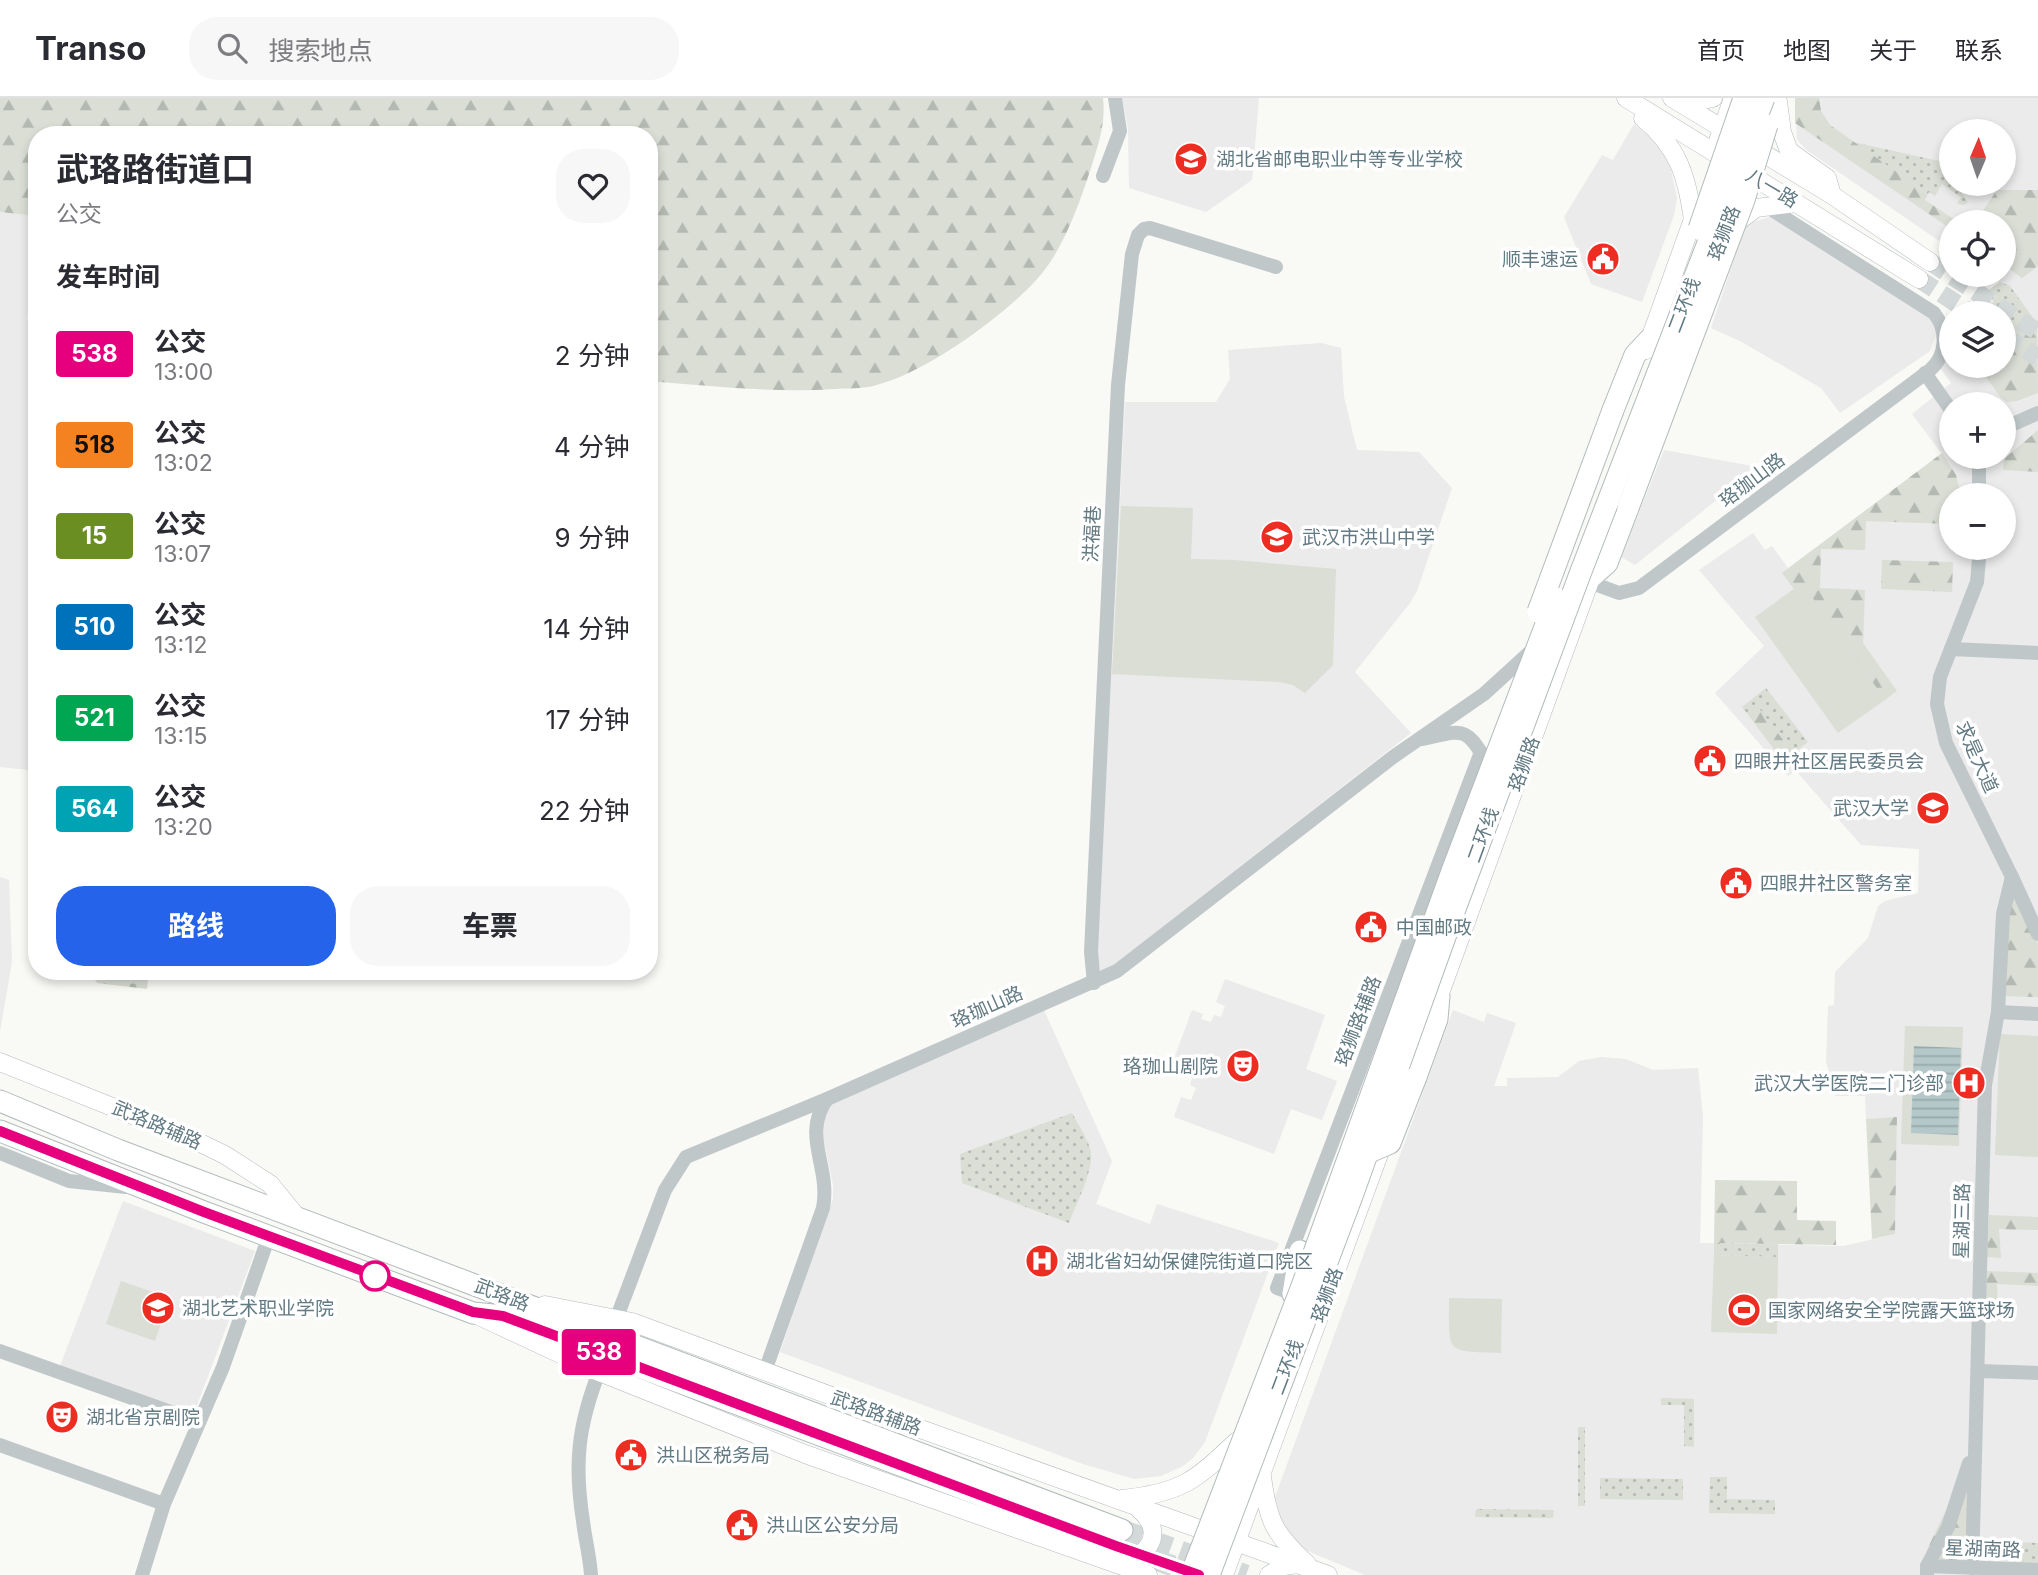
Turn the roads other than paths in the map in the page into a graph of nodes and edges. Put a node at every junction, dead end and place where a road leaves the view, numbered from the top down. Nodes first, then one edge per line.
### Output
1 (1115, 98) edge
2 (1619, 98) edge
3 (1626, 98) edge
4 (1713, 98) edge
5 (1733, 98) edge
6 (1744, 98) edge
7 (1765, 98) edge
8 (1776, 98) edge
9 (1677, 101) edge
10 (1723, 128) junction
11 (1757, 149) junction
12 (1714, 153) junction
13 (1748, 173) junction
14 (1103, 176) dead end
15 (1832, 195) junction
16 (1796, 203) junction
17 (1766, 206) junction
18 (1693, 220) junction
19 (1726, 232) junction
20 (1930, 262) tunnel mouth
21 (1276, 267) dead end
22 (1919, 279) tunnel mouth
23 (1650, 339) junction
24 (1927, 372) junction
25 (1940, 392) edge
26 (1944, 392) edge
27 (2038, 413) edge
28 (2016, 423) edge
29 (1979, 560) edge
30 (1590, 580) junction
31 (1951, 649) junction
32 (1529, 653) junction
33 (2038, 653) edge
34 (1504, 731) junction
35 (1417, 740) junction
36 (1484, 758) junction
37 (1452, 871) junction
38 (2012, 877) junction
39 (2038, 934) edge
40 (1094, 983) junction
41 (1439, 996) junction
42 (1998, 1012) junction
43 (2038, 1014) edge
44 (0, 1062) edge
45 (827, 1099) junction
46 (0, 1101) edge
47 (0, 1131) edge
48 (0, 1153) edge
49 (1367, 1153) junction
50 (146, 1189) junction
51 (297, 1217) junction
52 (269, 1236) junction
53 (1293, 1294) junction
54 (512, 1299) junction
55 (473, 1312) junction
56 (617, 1317) junction
57 (0, 1350) edge
58 (765, 1371) junction
59 (1978, 1371) junction
60 (599, 1372) junction
61 (2038, 1373) edge
62 (199, 1422) junction
63 (1976, 1438) junction
64 (1237, 1441) junction
65 (0, 1445) edge
66 (1261, 1474) junction
67 (1114, 1499) junction
68 (164, 1504) junction
69 (1138, 1508) junction
70 (1202, 1529) junction
71 (1236, 1542) junction
72 (1112, 1553) edge
73 (1972, 1568) junction
74 (1313, 1569) edge
75 (2038, 1570) edge
76 (1927, 1571) edge
77 (142, 1575) edge
78 (591, 1575) edge
79 (1148, 1575) edge
80 (1185, 1575) edge
81 (1191, 1575) edge
82 (1209, 1575) edge
83 (1224, 1575) edge
84 (1269, 1575) edge

1 - 14 street
2 - 18 main road
3 - 12 main road, 八一路
4 - 9 main road
5 - 10 main road, 珞狮路
6 - 34 highway, 二环线, bridge
7 - 49 highway, 二环线, bridge
8 - 11 main road, 珞狮路
8 - 15 main road
8 - 30 highway, bridge
9 - 10 main road, 八一路
10 - 11 main road, 八一路
10 - 12 main road, 珞狮路
11 - 13 main road, 珞狮路
11 - 15 main road, 八一路
12 - 13 main road, 八一路
12 - 18 main road, 珞狮路
13 - 16 main road, 八一路
13 - 19 main road, 珞狮路
15 - 20 main road, 八一路
16 - 17 main road
16 - 22 main road, 八一路
17 - 19 main road
17 - 24 street
18 - 23 main road, 珞狮路
19 - 30 main road, 珞狮路
21 - 40 street, 洪福巷
23 - 32 main road, 珞狮路
23 - 34 highway, bridge
24 - 25 street
24 - 26 street
24 - 30 street, 珞珈山路
27 - 28 street
29 - 31 street, 求是大道
30 - 41 main road, 珞狮路
31 - 33 street
31 - 38 street, 求是大道
32 - 35 street, 珞珈山路
32 - 36 main road, 珞狮路
34 - 37 highway, 二环线, bridge
35 - 36 street, 珞珈山路
35 - 40 street, 珞珈山路
36 - 53 main road, 珞狮路
37 - 53 highway
37 - 81 highway, 二环线, bridge
38 - 39 street, 求是大道
38 - 42 street, 星湖三路
40 - 45 street, 珞珈山路
41 - 49 highway, bridge
41 - 66 main road, 珞狮路
42 - 43 street
42 - 59 street, 星湖三路
44 - 51 main road, 武珞路辅路
45 - 56 street, 珞珈山路
45 - 58 street
46 - 51 highway, 武珞路
47 - 50 highway, 武珞路
48 - 50 street
49 - 82 highway, 二环线, bridge
50 - 52 highway, 武珞路
51 - 54 highway, 武珞路
52 - 55 highway, 武珞路
52 - 62 street
53 - 64 main road, 珞狮路
54 - 56 main road, 武珞路辅路
54 - 72 highway, 武珞路
55 - 60 main road
55 - 72 highway, 武珞路
56 - 58 main road, 武珞路辅路
57 - 62 street
58 - 67 main road, 武珞路辅路
59 - 61 street
59 - 63 street, 星湖三路
60 - 72 main road
60 - 78 street
62 - 68 street
63 - 73 street, 星湖三路
63 - 76 street
64 - 67 main road
64 - 70 main road, 珞狮路
65 - 68 street
66 - 71 main road, 珞狮路
66 - 74 main road
67 - 69 main road, 武珞路辅路
68 - 77 street
69 - 70 main road, 武珞路辅路
69 - 72 main road
70 - 71 main road, 武珞路辅路
70 - 80 main road, 珞狮路
71 - 74 main road, 武珞路辅路
71 - 83 main road, 珞狮路
72 - 79 main road
73 - 75 street, 星湖南路
73 - 76 street, 星湖南路
74 - 84 main road

